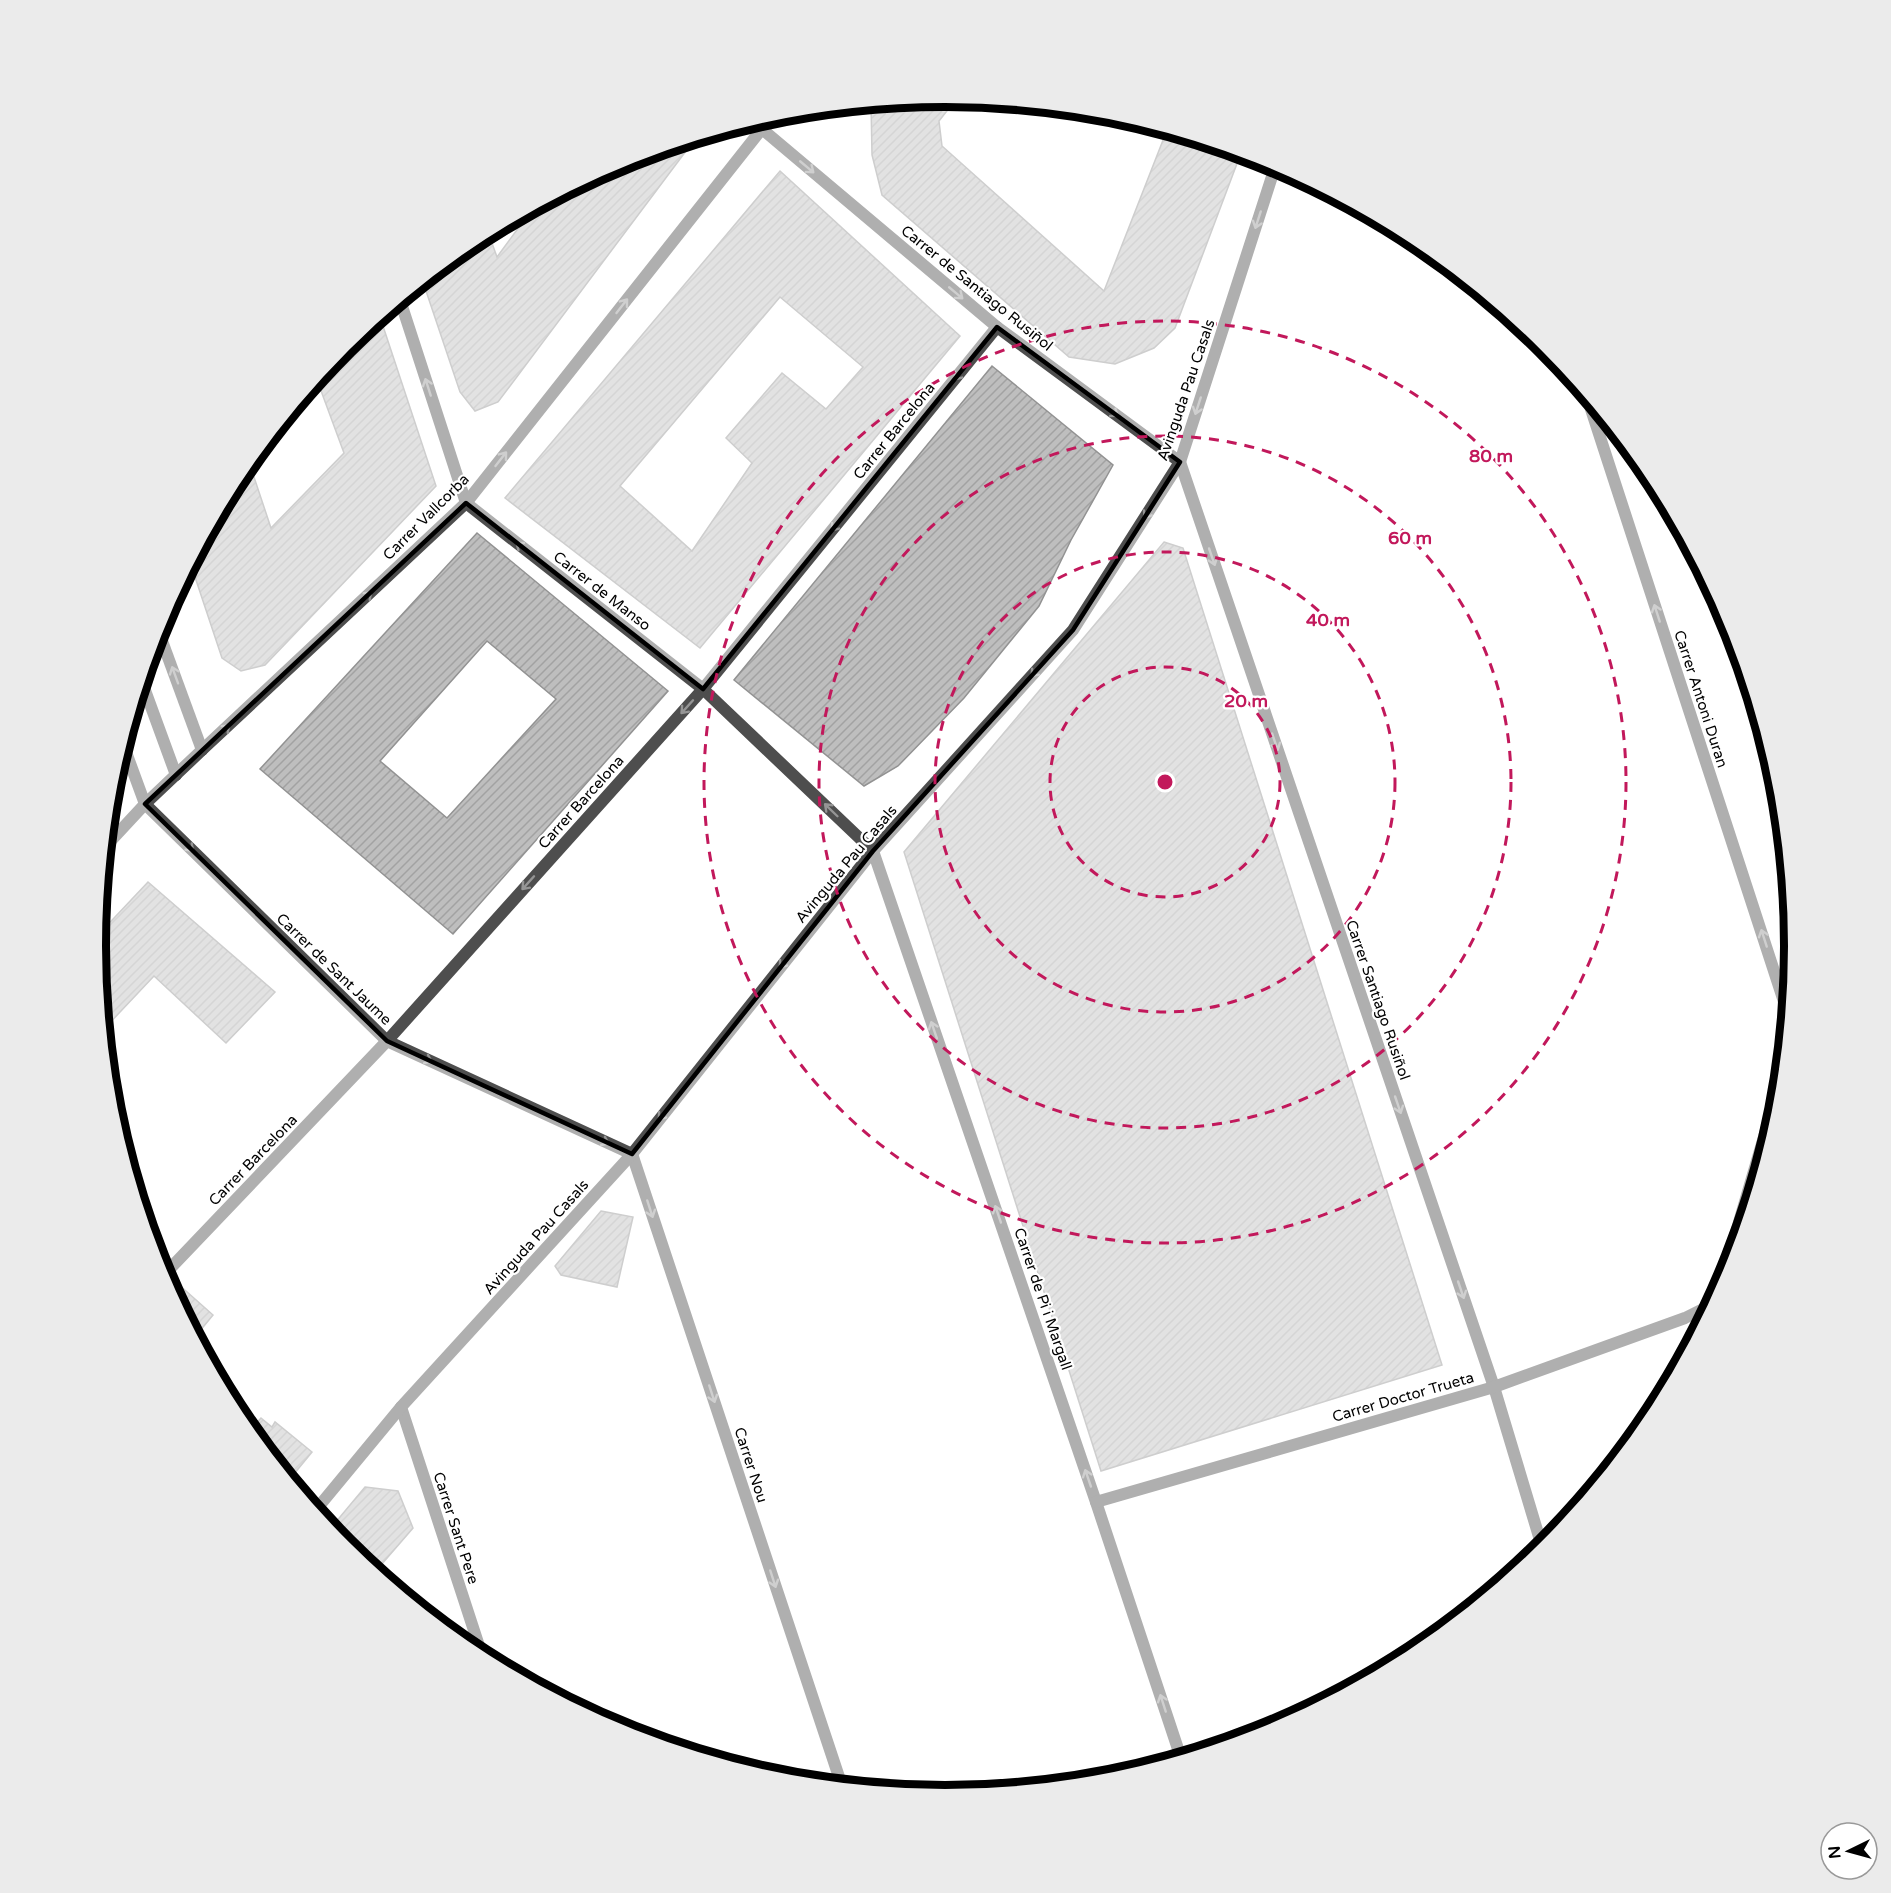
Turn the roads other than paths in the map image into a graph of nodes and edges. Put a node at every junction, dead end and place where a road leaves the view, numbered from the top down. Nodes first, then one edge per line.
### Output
1 (762, 129) joint
2 (1273, 174) edge
3 (402, 308) edge
4 (997, 327) junction
5 (1592, 413) edge
6 (1180, 462) junction
7 (465, 503) junction
8 (163, 644) edge
9 (703, 689) junction
10 (146, 693) edge
11 (202, 750) junction
12 (128, 759) edge
13 (176, 775) junction
14 (145, 804) junction
15 (114, 837) edge
16 (873, 851) junction
17 (1783, 999) edge
18 (387, 1041) junction
19 (632, 1154) junction
20 (170, 1268) edge
21 (1702, 1310) edge
22 (1494, 1387) junction
23 (401, 1407) junction
24 (1096, 1502) junction
25 (320, 1505) edge
26 (1540, 1539) edge
27 (478, 1643) edge
28 (1179, 1752) edge
29 (839, 1778) edge

1 -> 4 street, Carrer de Santiago Rusiñol
7 -> 1 street, Carrer Vallcorba
2 -> 6 street, Avinguda Pau Casals
7 -> 3 street
4 -> 6 street, Carrer de Santiago Rusiñol
4 -> 9 street, Carrer Barcelona
17 -> 5 street, Carrer Antoni Duran
6 -> 16 street, Avinguda Pau Casals
6 -> 22 street, Carrer Santiago Rusiñol
9 -> 7 street, Carrer de Manso
11 -> 7 street, Carrer Vallcorba
11 -> 8 street
16 -> 9 street, Carrer de Manso
9 -> 18 street, Carrer Barcelona
10 - 13 street
11 - 13 street, Carrer Vallcorba
12 - 14 street
13 - 14 street, Carrer Vallcorba
14 - 15 street, Carrer Vallcorba
14 -> 18 street, Carrer de Sant Jaume
16 -> 19 street, Avinguda Pau Casals
24 -> 16 street, Carrer de Pi i Margall
18 -> 19 street, Carrer de Sant Jaume
18 - 20 street, Carrer Barcelona
19 - 23 street, Avinguda Pau Casals
19 -> 29 street, Carrer Nou
21 - 22 street, Carrer Doctor Trueta
22 - 24 street, Carrer Doctor Trueta
22 - 26 street, Carrer Santiago Rusiñol
23 - 25 street, Avinguda Pau Casals
23 - 27 street, Carrer Sant Pere
28 -> 24 street, Carrer de Pi i Margall

